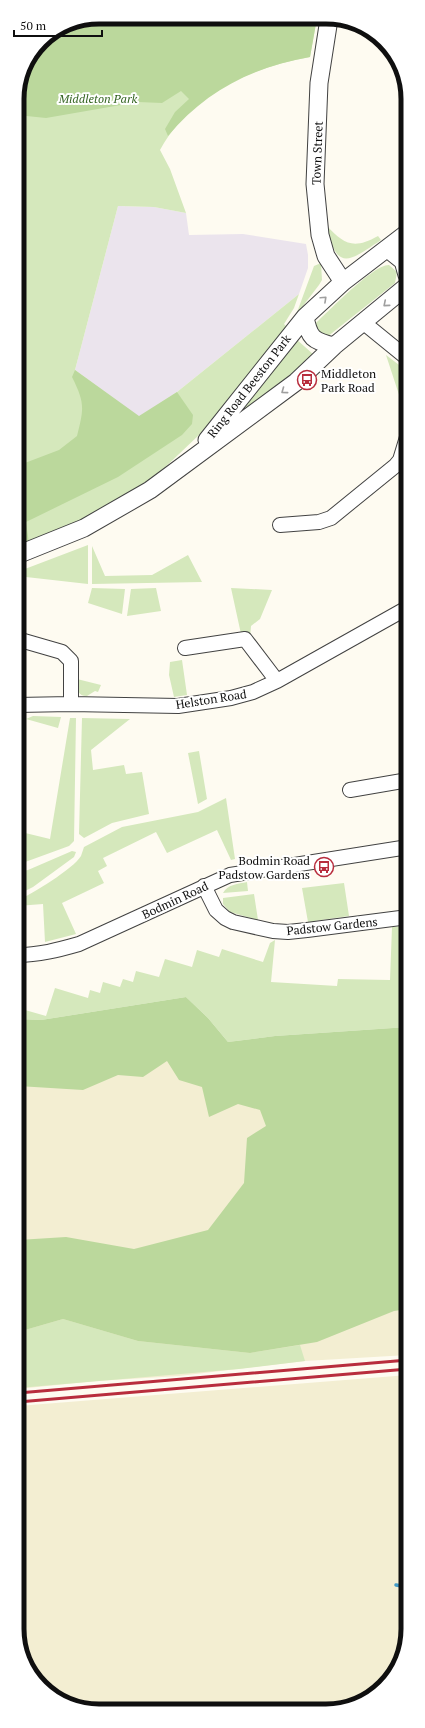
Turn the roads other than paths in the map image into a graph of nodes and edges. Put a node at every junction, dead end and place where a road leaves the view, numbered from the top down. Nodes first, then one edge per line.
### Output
1 (328, 24) edge
2 (401, 238) edge
3 (388, 249) junction
4 (401, 259) edge
5 (343, 282) junction
6 (401, 291) edge
7 (305, 317) junction
8 (364, 323) junction
9 (334, 346) junction
10 (401, 353) edge
11 (195, 456) junction
12 (401, 457) edge
13 (280, 525) dead end
14 (24, 553) edge
15 (401, 612) edge
16 (24, 641) edge
17 (185, 648) dead end
18 (277, 681) junction
19 (71, 704) junction
20 (24, 706) edge
21 (401, 781) edge
22 (350, 790) dead end
23 (401, 848) edge
24 (204, 886) junction
25 (401, 918) edge
26 (24, 955) edge

1 - 5 street, Town Street
2 - 3 street
3 - 4 street
3 - 5 street
7 -> 5 street, Ring Road Beeston Park
6 -> 8 street
7 - 9 street, Ring Road Beeston Park
7 - 11 street, Ring Road Beeston Park
8 - 9 street, Ring Road Beeston Park
8 - 10 street
9 -> 11 street, Ring Road Beeston Park
11 - 14 street, Ring Road Beeston Park
12 - 13 street
15 - 18 street, Helston Road
16 - 19 street
17 - 18 street
18 - 19 street, Helston Road
19 - 20 street, Helston Road
21 - 22 street
23 - 24 street, Bodmin Road
24 - 25 street, Padstow Gardens
24 - 26 street, Bodmin Road

